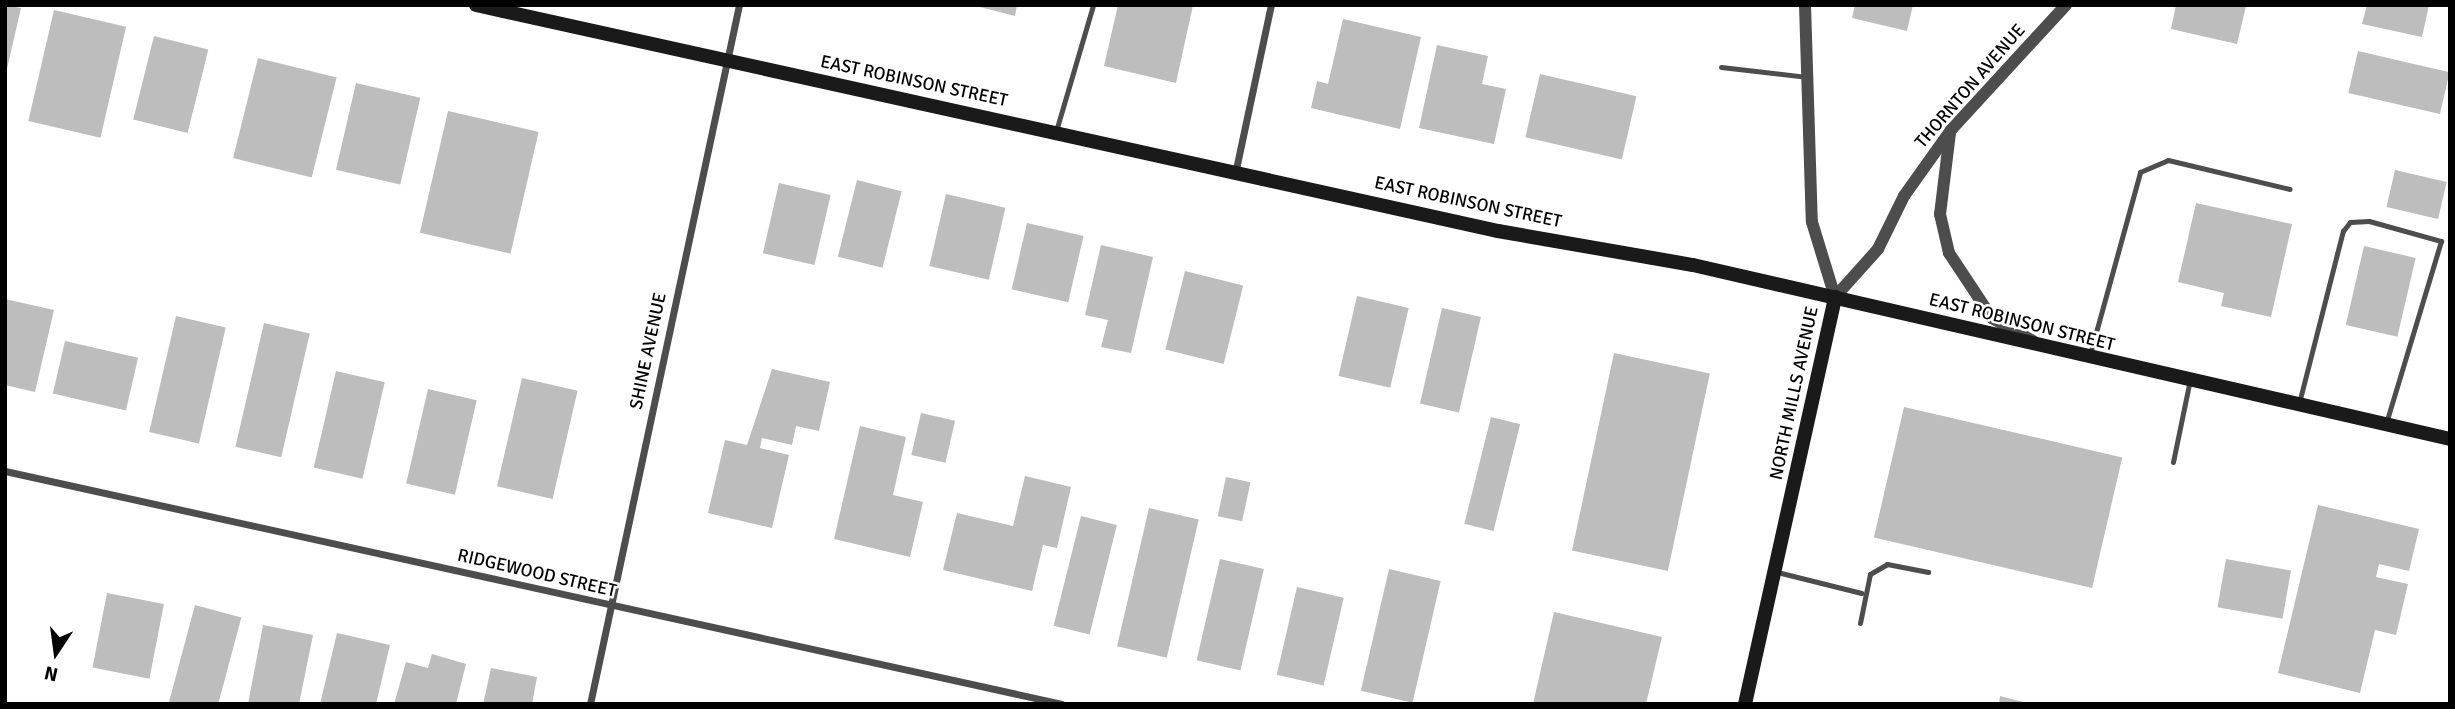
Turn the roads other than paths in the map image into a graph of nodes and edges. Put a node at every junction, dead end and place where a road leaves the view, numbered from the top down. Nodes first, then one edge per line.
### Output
1 (476, 5) edge
2 (739, 5) edge
3 (1093, 5) edge
4 (1271, 5) edge
5 (1805, 5) edge
6 (2066, 5) edge
7 (726, 60) junction
8 (1721, 67) dead end
9 (1808, 77) junction
10 (1951, 130) junction
11 (1056, 131) junction
12 (1236, 169) junction
13 (2290, 189) dead end
14 (1835, 297) junction
15 (2034, 341) junction
16 (2089, 358) junction
17 (2189, 384) junction
18 (2298, 407) junction
19 (2385, 426) junction
20 (2450, 439) edge
21 (2173, 462) dead end
22 (5, 471) edge
23 (1774, 572) junction
24 (1928, 572) dead end
25 (1861, 593) junction
26 (610, 605) junction
27 (1860, 623) dead end
28 (590, 704) edge
29 (1062, 704) edge
30 (1745, 704) edge

1 - 7 main road, EAST ROBINSON STREET
2 - 7 street, SHINE AVENUE
3 - 11 lane
4 - 12 street
5 - 9 street, NORTH MILLS AVENUE
6 - 10 street, THORNTON AVENUE
7 - 11 main road, EAST ROBINSON STREET
7 - 26 street, SHINE AVENUE
8 - 9 lane
9 - 14 street, NORTH MILLS AVENUE
10 - 14 street, THORNTON AVENUE
10 - 15 street
11 - 12 main road, EAST ROBINSON STREET
12 - 14 main road, EAST ROBINSON STREET
13 - 16 lane
14 - 15 main road, EAST ROBINSON STREET
14 - 23 main road, NORTH MILLS AVENUE
15 - 16 main road, EAST ROBINSON STREET
16 - 17 main road, EAST ROBINSON STREET
17 - 18 main road, EAST ROBINSON STREET
17 - 21 lane
18 - 19 main road, EAST ROBINSON STREET
18 - 19 lane
19 - 20 main road, EAST ROBINSON STREET
22 - 26 street, RIDGEWOOD STREET
23 - 25 lane
23 - 30 main road, NORTH MILLS AVENUE
24 - 25 lane
25 - 27 lane
26 - 28 street, SHINE AVENUE
26 - 29 street, RIDGEWOOD STREET

